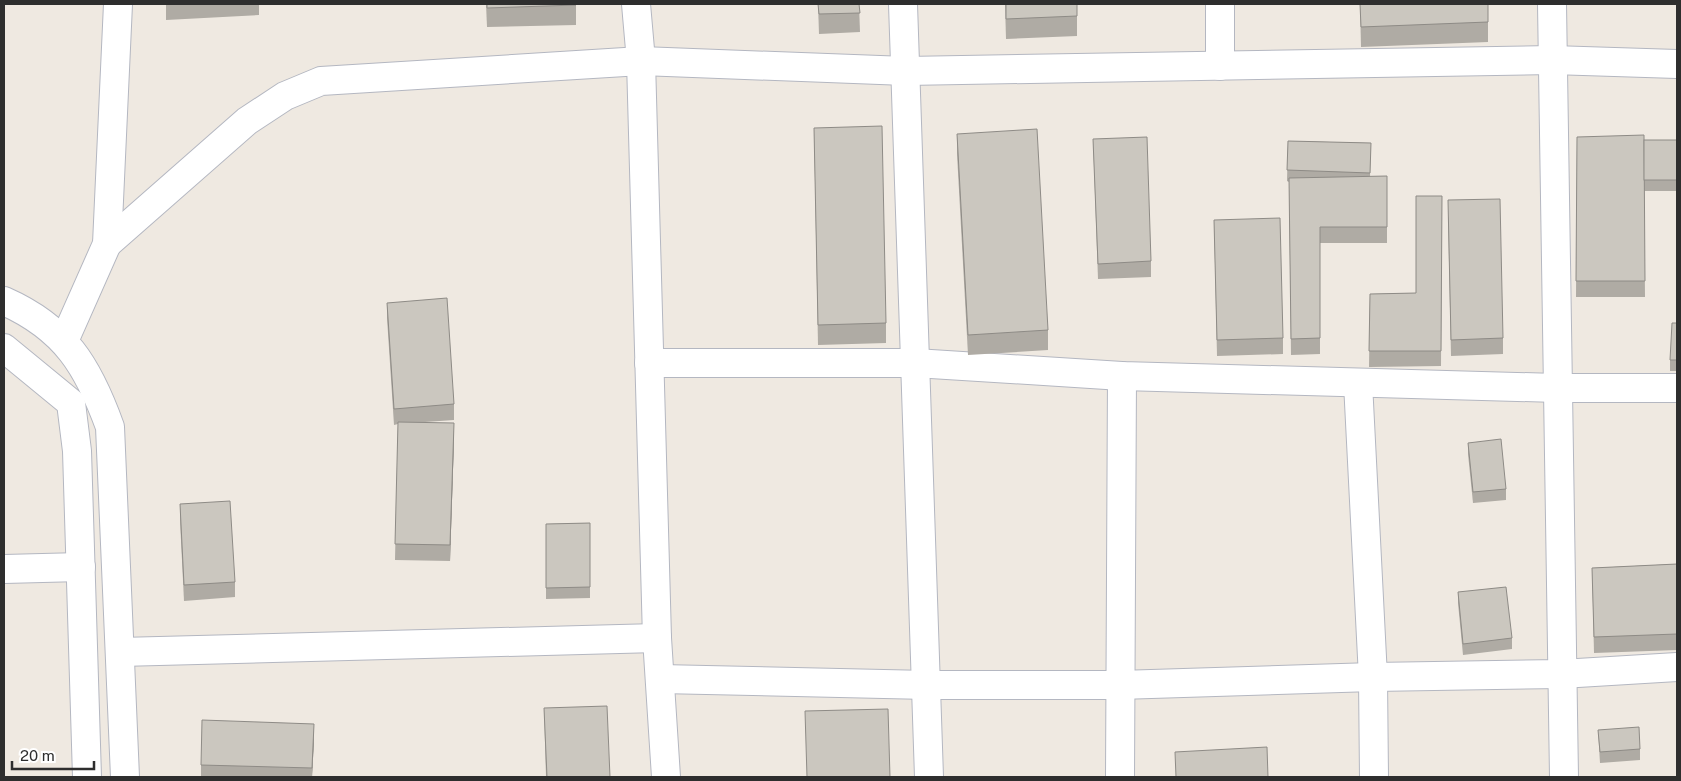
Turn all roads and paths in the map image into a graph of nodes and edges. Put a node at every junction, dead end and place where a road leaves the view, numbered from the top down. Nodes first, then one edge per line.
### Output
1 (118, 4) edge
2 (636, 4) edge
3 (903, 4) edge
4 (1220, 4) edge
5 (1552, 4) edge
6 (1552, 60) junction
7 (641, 61) junction
8 (1677, 64) edge
9 (1220, 66) junction
10 (906, 71) junction
11 (107, 244) junction
12 (4, 301) edge
13 (64, 341) junction
14 (4, 348) edge
15 (649, 363) junction
16 (915, 363) junction
17 (1122, 376) junction
18 (1358, 383) junction
19 (1558, 388) junction
20 (1677, 388) edge
21 (81, 567) junction
22 (4, 569) edge
23 (657, 638) junction
24 (120, 652) junction
25 (1677, 667) edge
26 (1561, 674) junction
27 (1373, 677) junction
28 (660, 679) junction
29 (928, 685) junction
30 (1119, 685) junction
31 (87, 777) edge
32 (125, 777) edge
33 (666, 777) edge
34 (929, 777) edge
35 (1120, 777) edge
36 (1374, 777) edge
37 (1564, 777) edge

1 - 11 street
2 - 7 street
3 - 10 street
4 - 9 street
5 - 6 street
6 - 8 street
6 - 9 street
6 - 19 street
7 - 10 street
7 - 11 street
7 - 15 street
9 - 10 street
10 - 16 street
11 - 13 street
12 - 13 street
13 - 24 street
14 - 21 street
15 - 16 street
15 - 23 street
16 - 17 street
16 - 29 street
17 - 18 street
17 - 30 street
18 - 19 street
18 - 27 street
19 - 20 street
19 - 26 street
21 - 22 street
21 - 31 street
23 - 24 street
23 - 28 street
24 - 32 street
25 - 26 street
26 - 27 street
26 - 37 street
27 - 30 street
27 - 36 street
28 - 29 street
28 - 33 street
29 - 30 street
29 - 34 street
30 - 35 street

